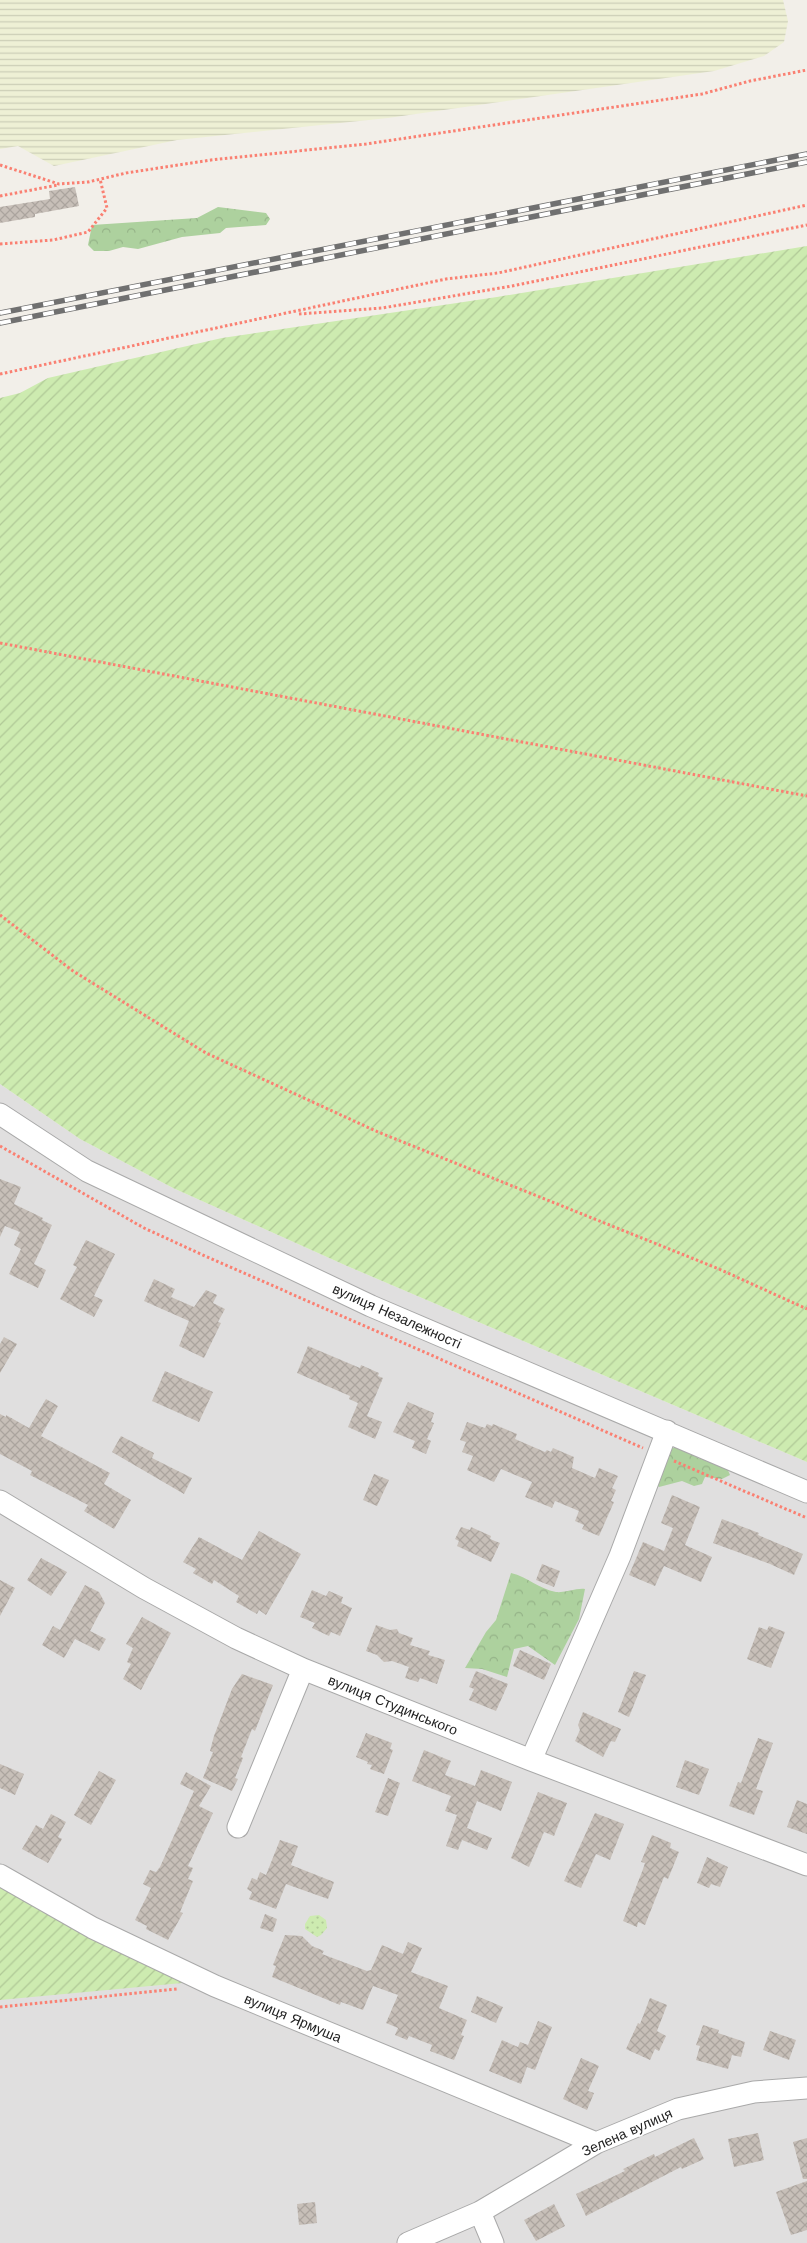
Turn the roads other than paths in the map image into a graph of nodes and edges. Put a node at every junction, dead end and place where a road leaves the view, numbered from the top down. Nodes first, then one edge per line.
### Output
1 (0, 1114) edge
2 (667, 1431) junction
3 (807, 1492) edge
4 (0, 1501) edge
5 (303, 1669) junction
6 (531, 1760) junction
7 (238, 1827) dead end
8 (807, 1865) edge
9 (0, 1874) edge
10 (807, 2088) edge
11 (596, 2143) junction
12 (480, 2212) junction
13 (408, 2243) edge
14 (493, 2243) edge

1 - 2 street, вулиця Незалежності
2 - 3 street, вулиця Незалежності
2 - 6 street
4 - 5 street, вулиця Студинського
5 - 6 street, вулиця Студинського
5 - 7 street
6 - 8 street, вулиця Студинського
9 - 11 street, вулиця Ярмуша
10 - 11 street, Зелена вулиця
11 - 12 street, Зелена вулиця
12 - 13 street, Зелена вулиця
12 - 14 street

